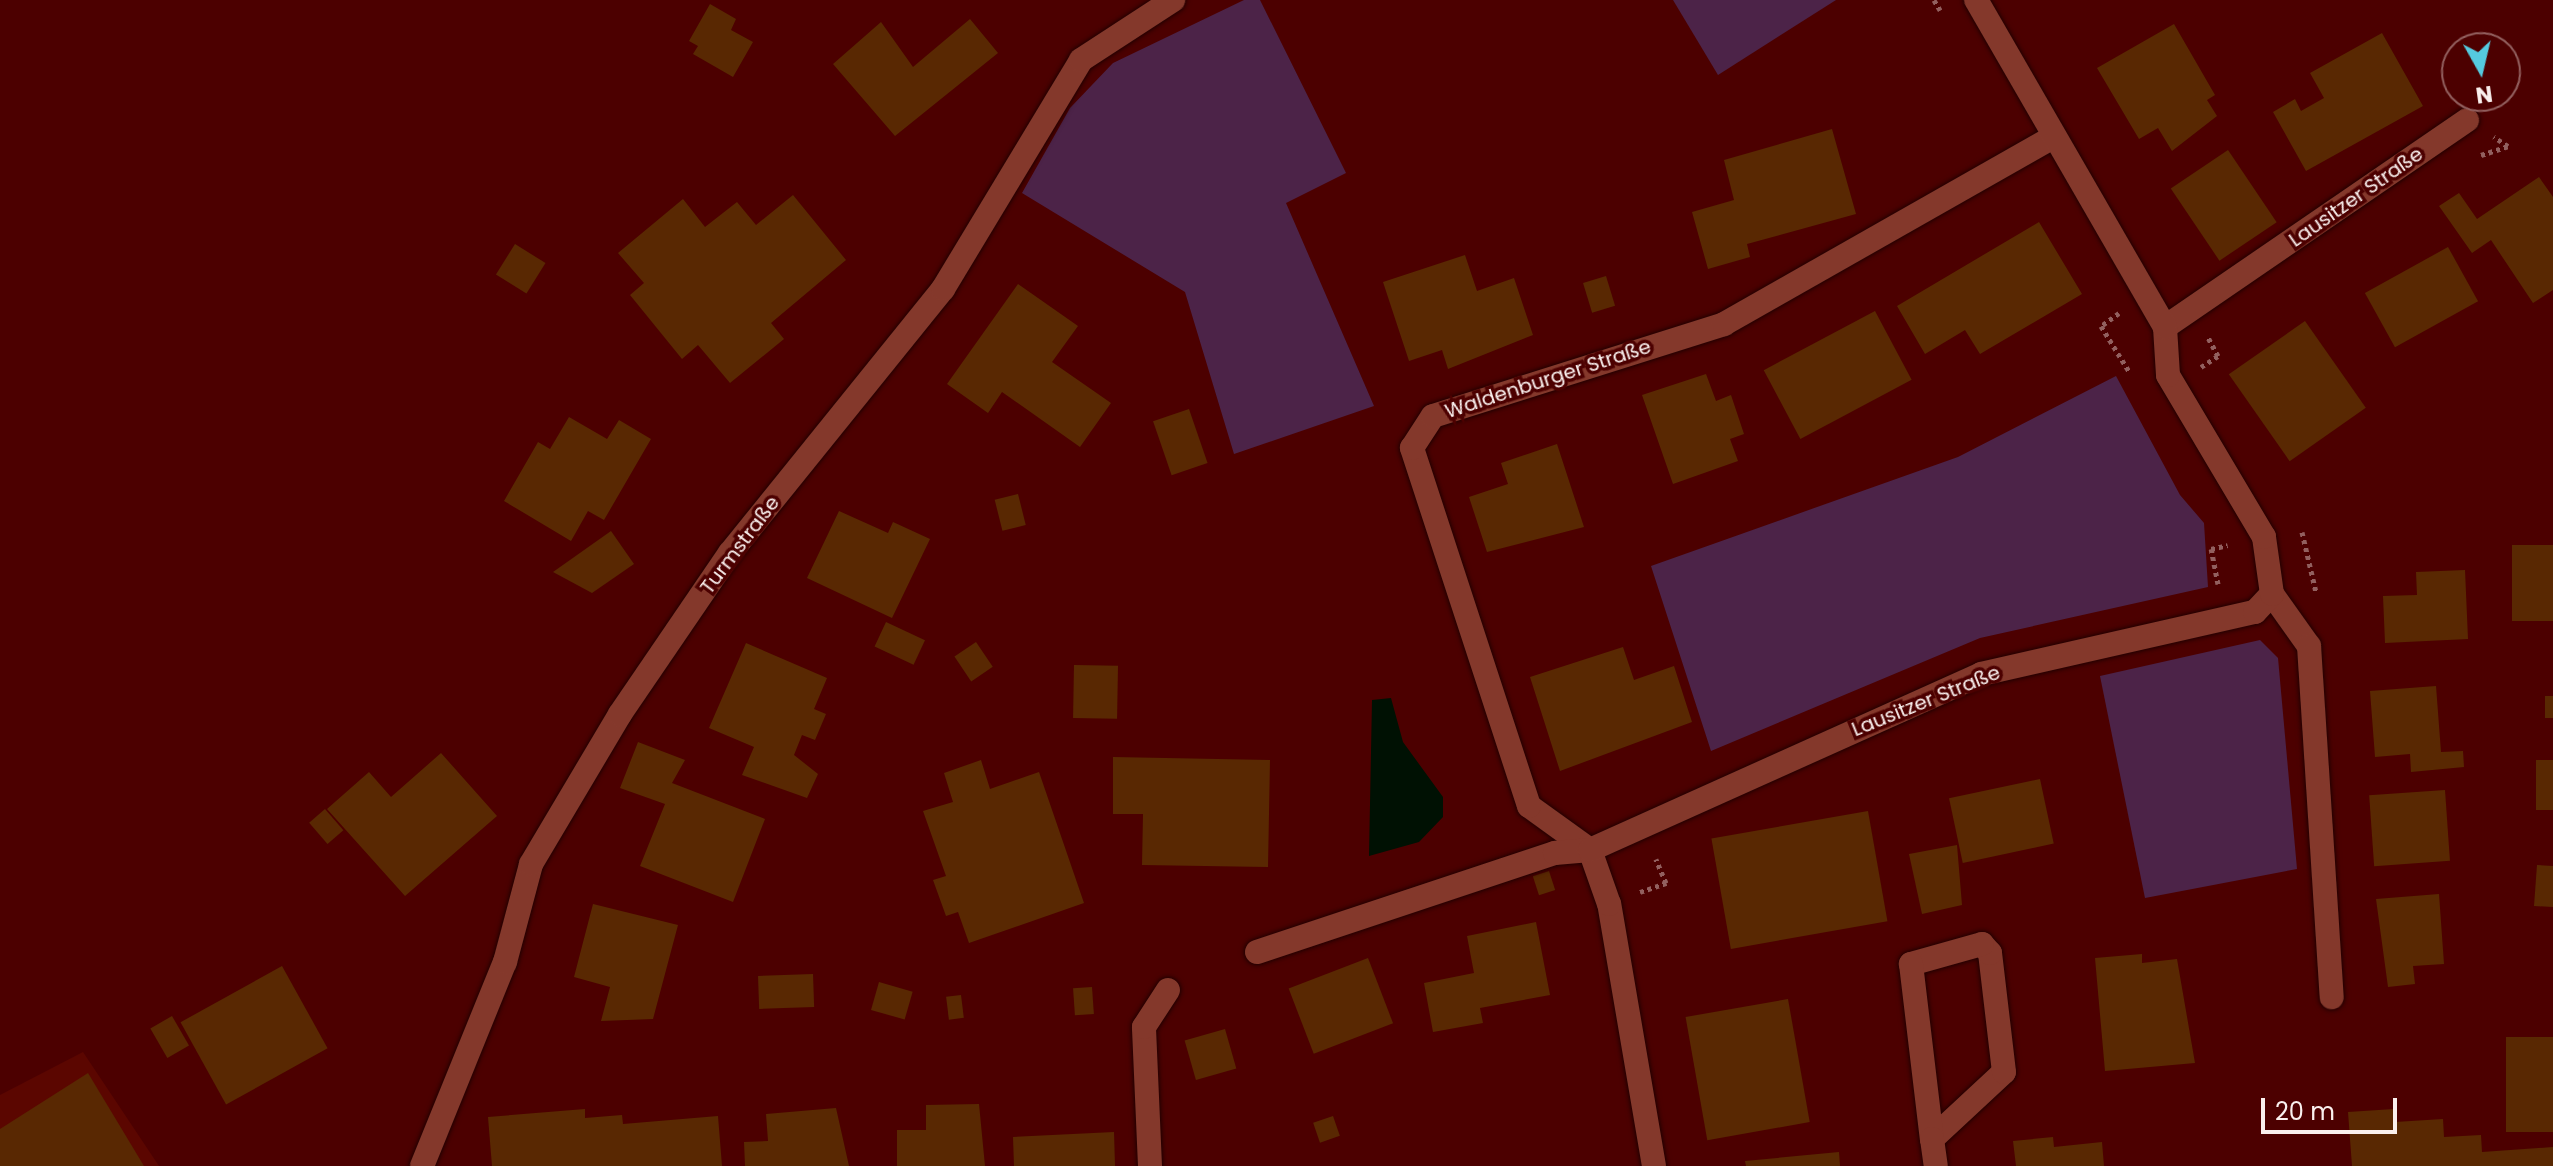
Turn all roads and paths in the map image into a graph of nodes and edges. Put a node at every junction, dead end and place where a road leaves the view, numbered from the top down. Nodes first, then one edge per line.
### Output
1 (1173, 0) edge
2 (1976, 0) edge
3 (2467, 120) dead end
4 (2052, 138) junction
5 (2165, 327) junction
6 (2272, 594) junction
7 (1590, 850) junction
8 (1257, 952) dead end
9 (1168, 990) dead end
10 (2332, 997) dead end
11 (1932, 1139) junction
12 (422, 1166) edge
13 (1150, 1166) edge
14 (1654, 1166) edge
15 (1936, 1166) edge

1 - 12 street, Turmstraße
2 - 4 street
3 - 5 street, Lausitzer Straße
4 - 5 street
4 - 7 street, Waldenburger Straße
5 - 6 street
6 - 7 street, Lausitzer Straße
6 - 10 street
7 - 8 street, Lausitzer Straße
7 - 14 street
9 - 13 street
11 - 11 street
11 - 15 street

